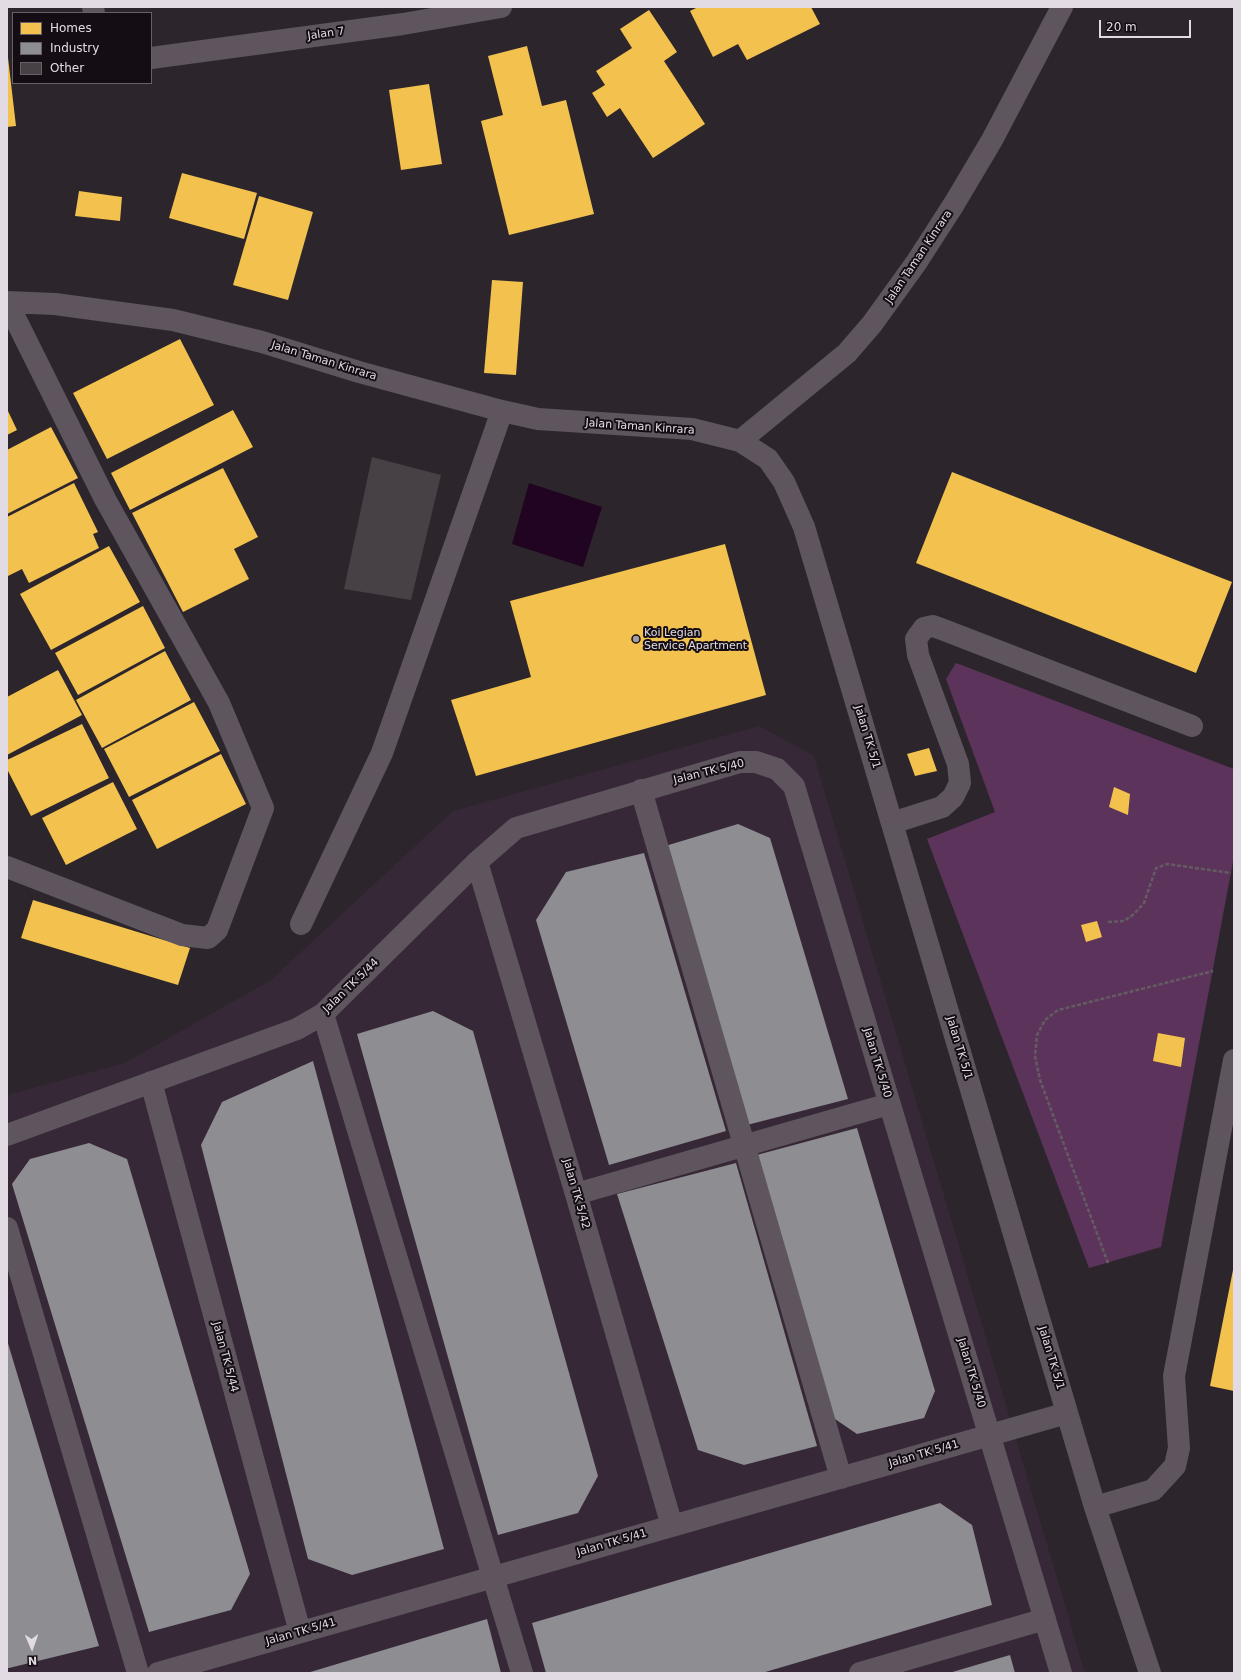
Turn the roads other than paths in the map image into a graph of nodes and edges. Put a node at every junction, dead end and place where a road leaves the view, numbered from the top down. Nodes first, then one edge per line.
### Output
1 (500, 7) edge
2 (1062, 7) edge
3 (401, 16) edge
4 (152, 58) edge
5 (7, 302) edge
6 (502, 411) junction
7 (740, 441) junction
8 (1192, 726) dead end
9 (641, 790) junction
10 (892, 823) junction
11 (476, 862) junction
12 (7, 866) edge
13 (301, 924) dead end
14 (323, 1014) junction
15 (1234, 1060) edge
16 (151, 1082) junction
17 (889, 1104) junction
18 (7, 1135) edge
19 (744, 1145) junction
20 (576, 1194) junction
21 (7, 1228) edge
22 (1067, 1413) junction
23 (990, 1435) junction
24 (841, 1478) junction
25 (1095, 1507) junction
26 (672, 1526) junction
27 (494, 1577) junction
28 (1045, 1619) junction
29 (300, 1632) junction
30 (138, 1673) edge
31 (158, 1673) edge
32 (522, 1673) edge
33 (860, 1673) edge
34 (1062, 1673) edge
35 (1150, 1673) edge

1 - 3 street, Jalan 7
2 - 7 street, Jalan Taman Kinrara
3 - 4 street, Jalan 7
5 - 6 street, Jalan Taman Kinrara
5 - 12 street
6 - 7 street, Jalan Taman Kinrara
6 - 13 street
7 - 10 street, Jalan TK 5/1
8 - 10 street
9 - 11 street, Jalan TK 5/40
9 - 17 street, Jalan TK 5/40
9 - 19 street
10 - 22 street, Jalan TK 5/1
11 - 14 street, Jalan TK 5/44
11 - 20 street, Jalan TK 5/42
14 - 16 street, Jalan TK 5/44
14 - 27 street
15 - 25 street
16 - 18 street, Jalan TK 5/44
16 - 29 street, Jalan TK 5/44
17 - 19 street
17 - 23 street, Jalan TK 5/40
19 - 20 street
19 - 24 street
20 - 26 street, Jalan TK 5/42
21 - 30 street
22 - 23 street, Jalan TK 5/41
22 - 25 street, Jalan TK 5/1
23 - 24 street, Jalan TK 5/41
23 - 28 street, Jalan TK 5/40
24 - 26 street, Jalan TK 5/41
25 - 35 street, Jalan TK 5/1
26 - 27 street, Jalan TK 5/41
27 - 29 street, Jalan TK 5/41
27 - 32 street
28 - 33 street
28 - 34 street, Jalan TK 5/40
29 - 31 street, Jalan TK 5/41

